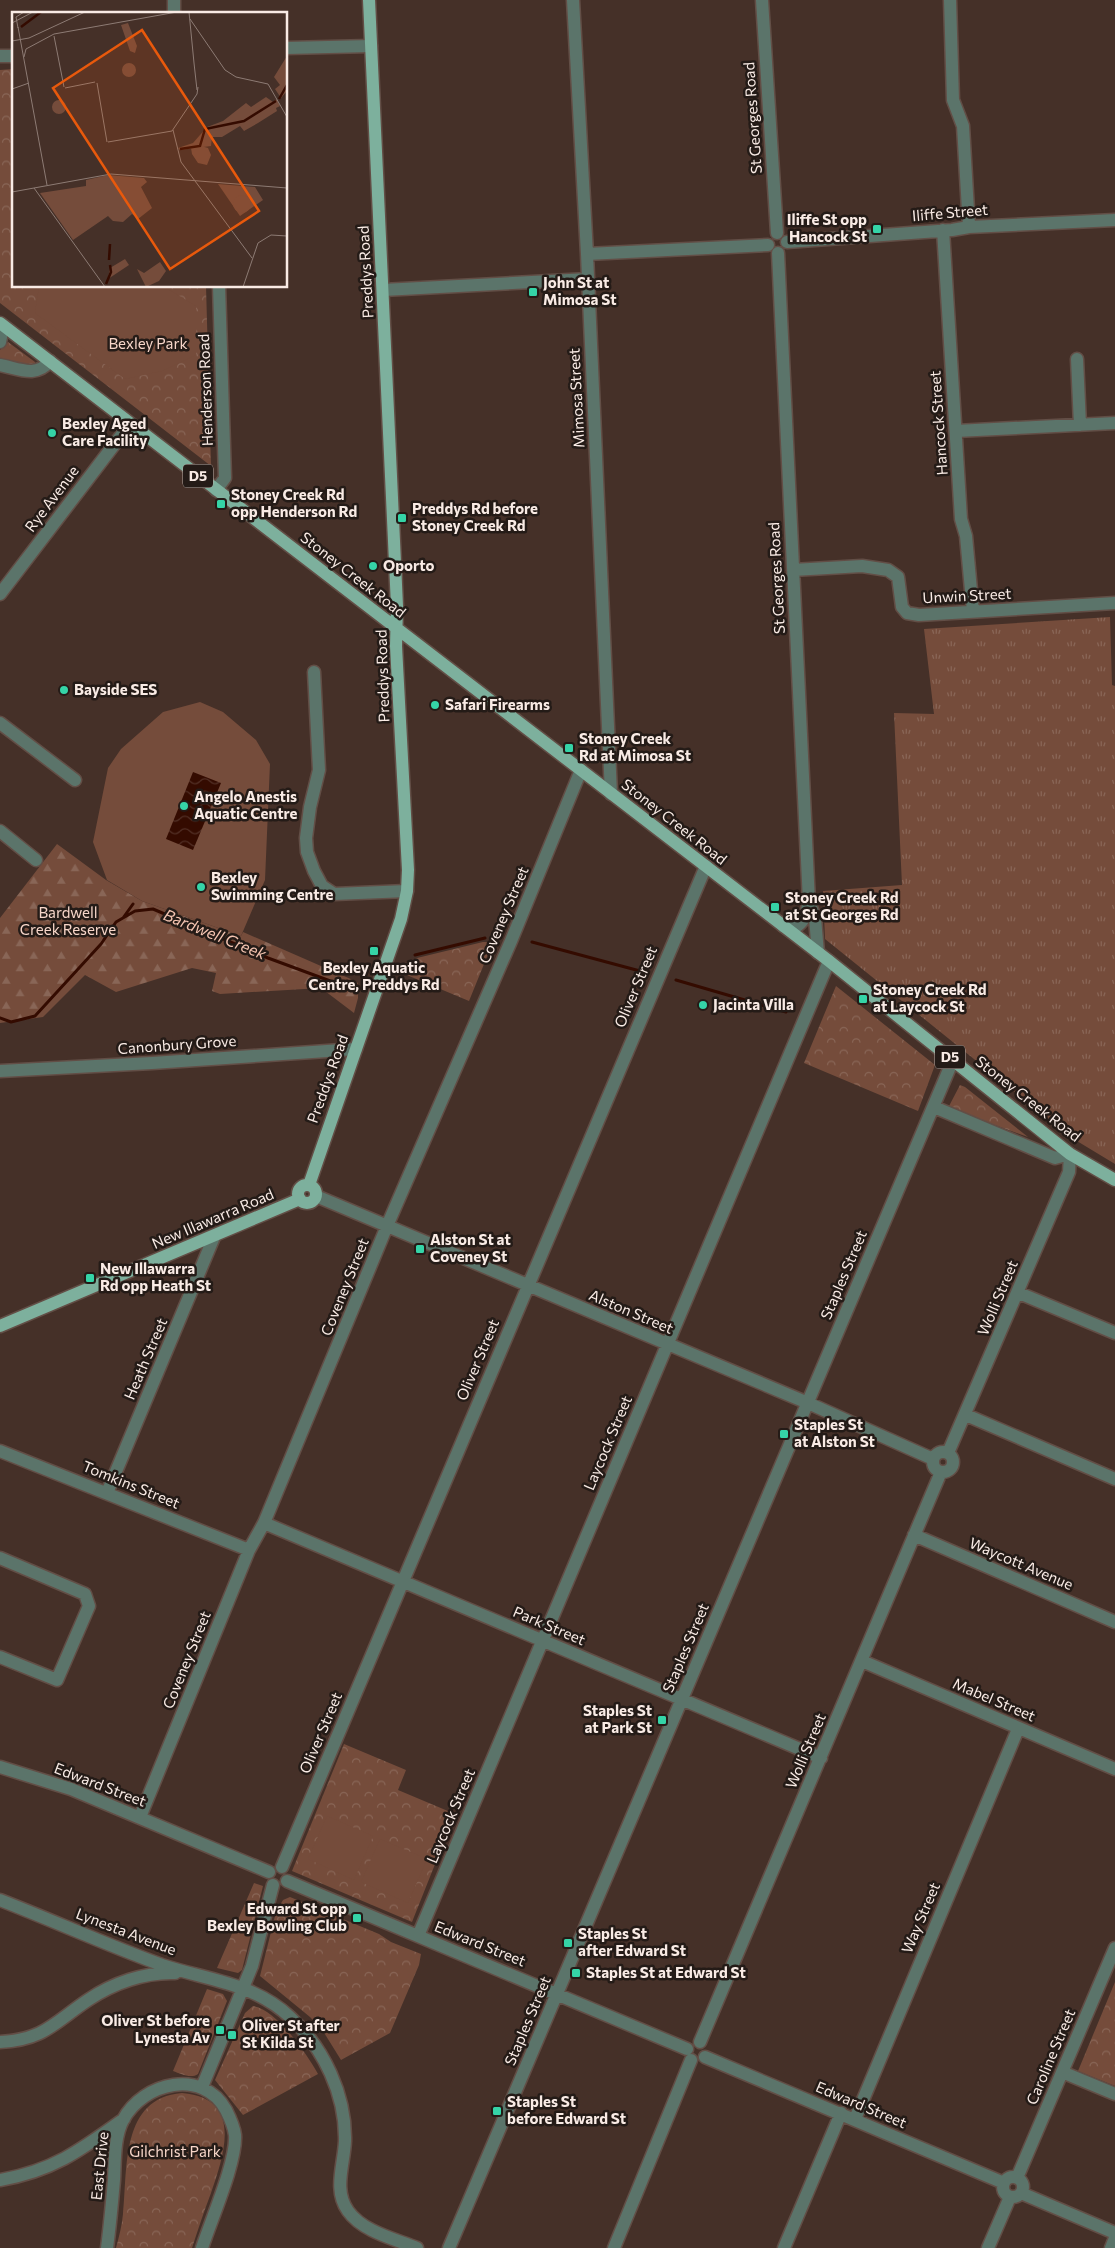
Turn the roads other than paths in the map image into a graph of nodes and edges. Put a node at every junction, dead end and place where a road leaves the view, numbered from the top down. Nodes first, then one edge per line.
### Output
1 (369, 0) edge
2 (573, 0) edge
3 (762, 0) edge
4 (950, 0) edge
5 (370, 46) junction
6 (288, 48) edge
7 (1115, 220) edge
8 (970, 227) junction
9 (942, 230) junction
10 (777, 233) junction
11 (787, 242) junction
12 (773, 249) junction
13 (587, 254) junction
14 (588, 279) junction
15 (219, 288) edge
16 (383, 290) junction
17 (0, 323) edge
18 (0, 342) edge
19 (1077, 360) dead end
20 (50, 361) junction
21 (0, 365) edge
22 (1115, 423) edge
23 (130, 424) junction
24 (1080, 425) junction
25 (956, 431) junction
26 (216, 490) junction
27 (793, 570) junction
28 (0, 594) edge
29 (1115, 603) edge
30 (972, 612) junction
31 (397, 630) junction
32 (314, 672) dead end
33 (0, 722) edge
34 (581, 770) junction
35 (75, 780) dead end
36 (611, 794) junction
37 (0, 831) edge
38 (36, 860) dead end
39 (706, 866) junction
40 (407, 892) junction
41 (809, 902) junction
42 (783, 926) junction
43 (818, 953) junction
44 (829, 961) junction
45 (356, 1049) junction
46 (953, 1060) junction
47 (0, 1071) edge
48 (934, 1107) junction
49 (1070, 1154) junction
50 (1115, 1180) edge
51 (312, 1191) junction
52 (300, 1199) joint
53 (387, 1226) junction
54 (214, 1236) junction
55 (528, 1285) junction
56 (1018, 1293) junction
57 (0, 1326) edge
58 (1115, 1333) edge
59 (667, 1344) junction
60 (808, 1403) junction
61 (966, 1415) junction
62 (0, 1451) edge
63 (948, 1454) junction
64 (933, 1459) junction
65 (941, 1472) junction
66 (1115, 1479) edge
67 (106, 1493) junction
68 (264, 1523) junction
69 (914, 1535) junction
70 (249, 1550) junction
71 (0, 1558) edge
72 (402, 1581) junction
73 (1115, 1622) edge
74 (543, 1641) junction
75 (0, 1657) edge
76 (862, 1661) junction
77 (682, 1699) junction
78 (1018, 1728) junction
79 (821, 1758) junction
80 (0, 1767) edge
81 (1115, 1769) edge
82 (140, 1817) junction
83 (282, 1867) junction
84 (269, 1872) junction
85 (288, 1881) junction
86 (273, 1885) junction
87 (0, 1900) edge
88 (418, 1936) junction
89 (1114, 1955) edge
90 (190, 1973) junction
91 (243, 1988) junction
92 (557, 1994) junction
93 (0, 2042) edge
94 (700, 2042) junction
95 (689, 2054) junction
96 (705, 2057) junction
97 (1062, 2072) junction
98 (202, 2088) junction
99 (1115, 2094) edge
100 (841, 2113) junction
101 (124, 2119) junction
102 (855, 2119) junction
103 (1017, 2178) junction
104 (0, 2180) edge
105 (1004, 2183) junction
106 (1015, 2195) junction
107 (1115, 2234) edge
108 (1115, 2238) edge
109 (107, 2248) edge
110 (202, 2248) edge
111 (417, 2248) edge
112 (449, 2248) edge
113 (614, 2248) edge
114 (784, 2248) edge
115 (988, 2248) edge
116 (1111, 2248) edge

1 - 5 main road, Preddys Road
2 - 13 street, Mimosa Street
3 - 10 street, St Georges Road
4 - 8 street
5 - 6 street
5 - 16 main road, Preddys Road
7 - 8 street, Iliffe Street
8 - 9 street, Iliffe Street
9 - 11 street, Iliffe Street
9 - 25 street, Hancock Street
10 - 11 street
10 - 12 street
11 - 12 street
12 - 13 street
12 - 27 street, St Georges Road
13 - 14 street, Mimosa Street
14 - 16 street
14 - 36 street, Mimosa Street
15 - 26 street, Henderson Road
16 - 31 main road, Preddys Road
17 - 18 street
17 - 20 main road, Stoney Creek Road / D5
19 - 24 street
20 - 21 street
20 - 23 main road, Stoney Creek Road / D5
22 - 24 street
23 - 26 main road, Stoney Creek Road / D5
23 - 28 street, Rye Avenue
24 - 25 street
25 - 30 street, Hancock Street
26 - 31 main road, Stoney Creek Road / D5
27 - 30 street, Unwin Street
27 - 41 street, St Georges Road
29 - 30 street, Unwin Street
31 - 34 main road, Stoney Creek Road / D5
31 - 40 main road, Preddys Road
32 - 40 street
33 - 35 street
34 - 36 main road, Stoney Creek Road / D5
34 - 53 street, Coveney Street
36 - 39 main road, Stoney Creek Road / D5
37 - 38 street
39 - 42 main road, Stoney Creek Road / D5
39 - 55 street, Oliver Street
40 - 45 main road, Preddys Road
41 - 42 street, St Georges Road
41 - 43 street, St Georges Road
42 - 43 main road, Stoney Creek Road / D5
43 - 44 main road, Stoney Creek Road / D5
44 - 46 main road, Stoney Creek Road / D5
44 - 59 street, Laycock Street
45 - 47 street, Canonbury Grove
45 - 51 main road, Preddys Road
46 - 48 street, Staples Street
46 - 49 main road, Stoney Creek Road / D5
48 - 49 street
48 - 60 street, Staples Street
49 - 50 main road, Stoney Creek Road / D5
49 - 56 street, Wolli Street
51 - 52 main road, Preddys Road
51 - 53 street, Alston Street
52 - 54 main road, New Illawarra Road
53 - 55 street, Alston Street
53 - 68 street, Coveney Street
54 - 57 main road, New Illawarra Road
54 - 67 street, Heath Street
55 - 59 street, Alston Street
55 - 72 street, Oliver Street
56 - 58 street
56 - 61 street, Wolli Street
59 - 60 street, Alston Street
59 - 74 street, Laycock Street
60 - 64 street, Alston Street
60 - 77 street, Staples Street
61 - 63 street, Wolli Street
61 - 66 street
62 - 67 street, Tomkins Street
63 - 64 street
63 - 65 street
64 - 65 street
65 - 69 street, Wolli Street
67 - 70 street, Tomkins Street
68 - 70 street, Coveney Street
68 - 72 street, Park Street
69 - 73 street, Waycott Avenue
69 - 76 street, Wolli Street
70 - 82 street, Coveney Street
71 - 75 street
72 - 74 street, Park Street
72 - 83 street, Oliver Street
74 - 77 street, Park Street
74 - 88 street, Laycock Street
76 - 78 street, Mabel Street
76 - 79 street, Wolli Street
77 - 79 street, Park Street
77 - 92 street, Staples Street
78 - 81 street, Mabel Street
78 - 102 street, Way Street
79 - 94 street, Wolli Street
80 - 82 street, Edward Street
82 - 84 street, Edward Street
83 - 84 street
83 - 85 street
84 - 86 street
85 - 86 street
85 - 88 street, Edward Street
86 - 91 street
87 - 90 street, Lynesta Avenue
88 - 92 street, Edward Street
89 - 97 street, Caroline Street
90 - 91 street, Lynesta Avenue
90 - 93 street
91 - 98 street
91 - 111 street, Lynesta Avenue
92 - 95 street, Edward Street
92 - 112 street, Staples Street
94 - 95 street
94 - 96 street
95 - 96 street
95 - 113 street
96 - 100 street, Edward Street
97 - 99 street
97 - 103 street, Caroline Street
98 - 101 street, East Drive
98 - 110 street
100 - 102 street, Edward Street
100 - 114 street
101 - 104 street
101 - 109 street, East Drive
102 - 105 street, Edward Street
103 - 105 street
103 - 106 street
105 - 106 street
106 - 107 street
106 - 115 street
108 - 116 street

